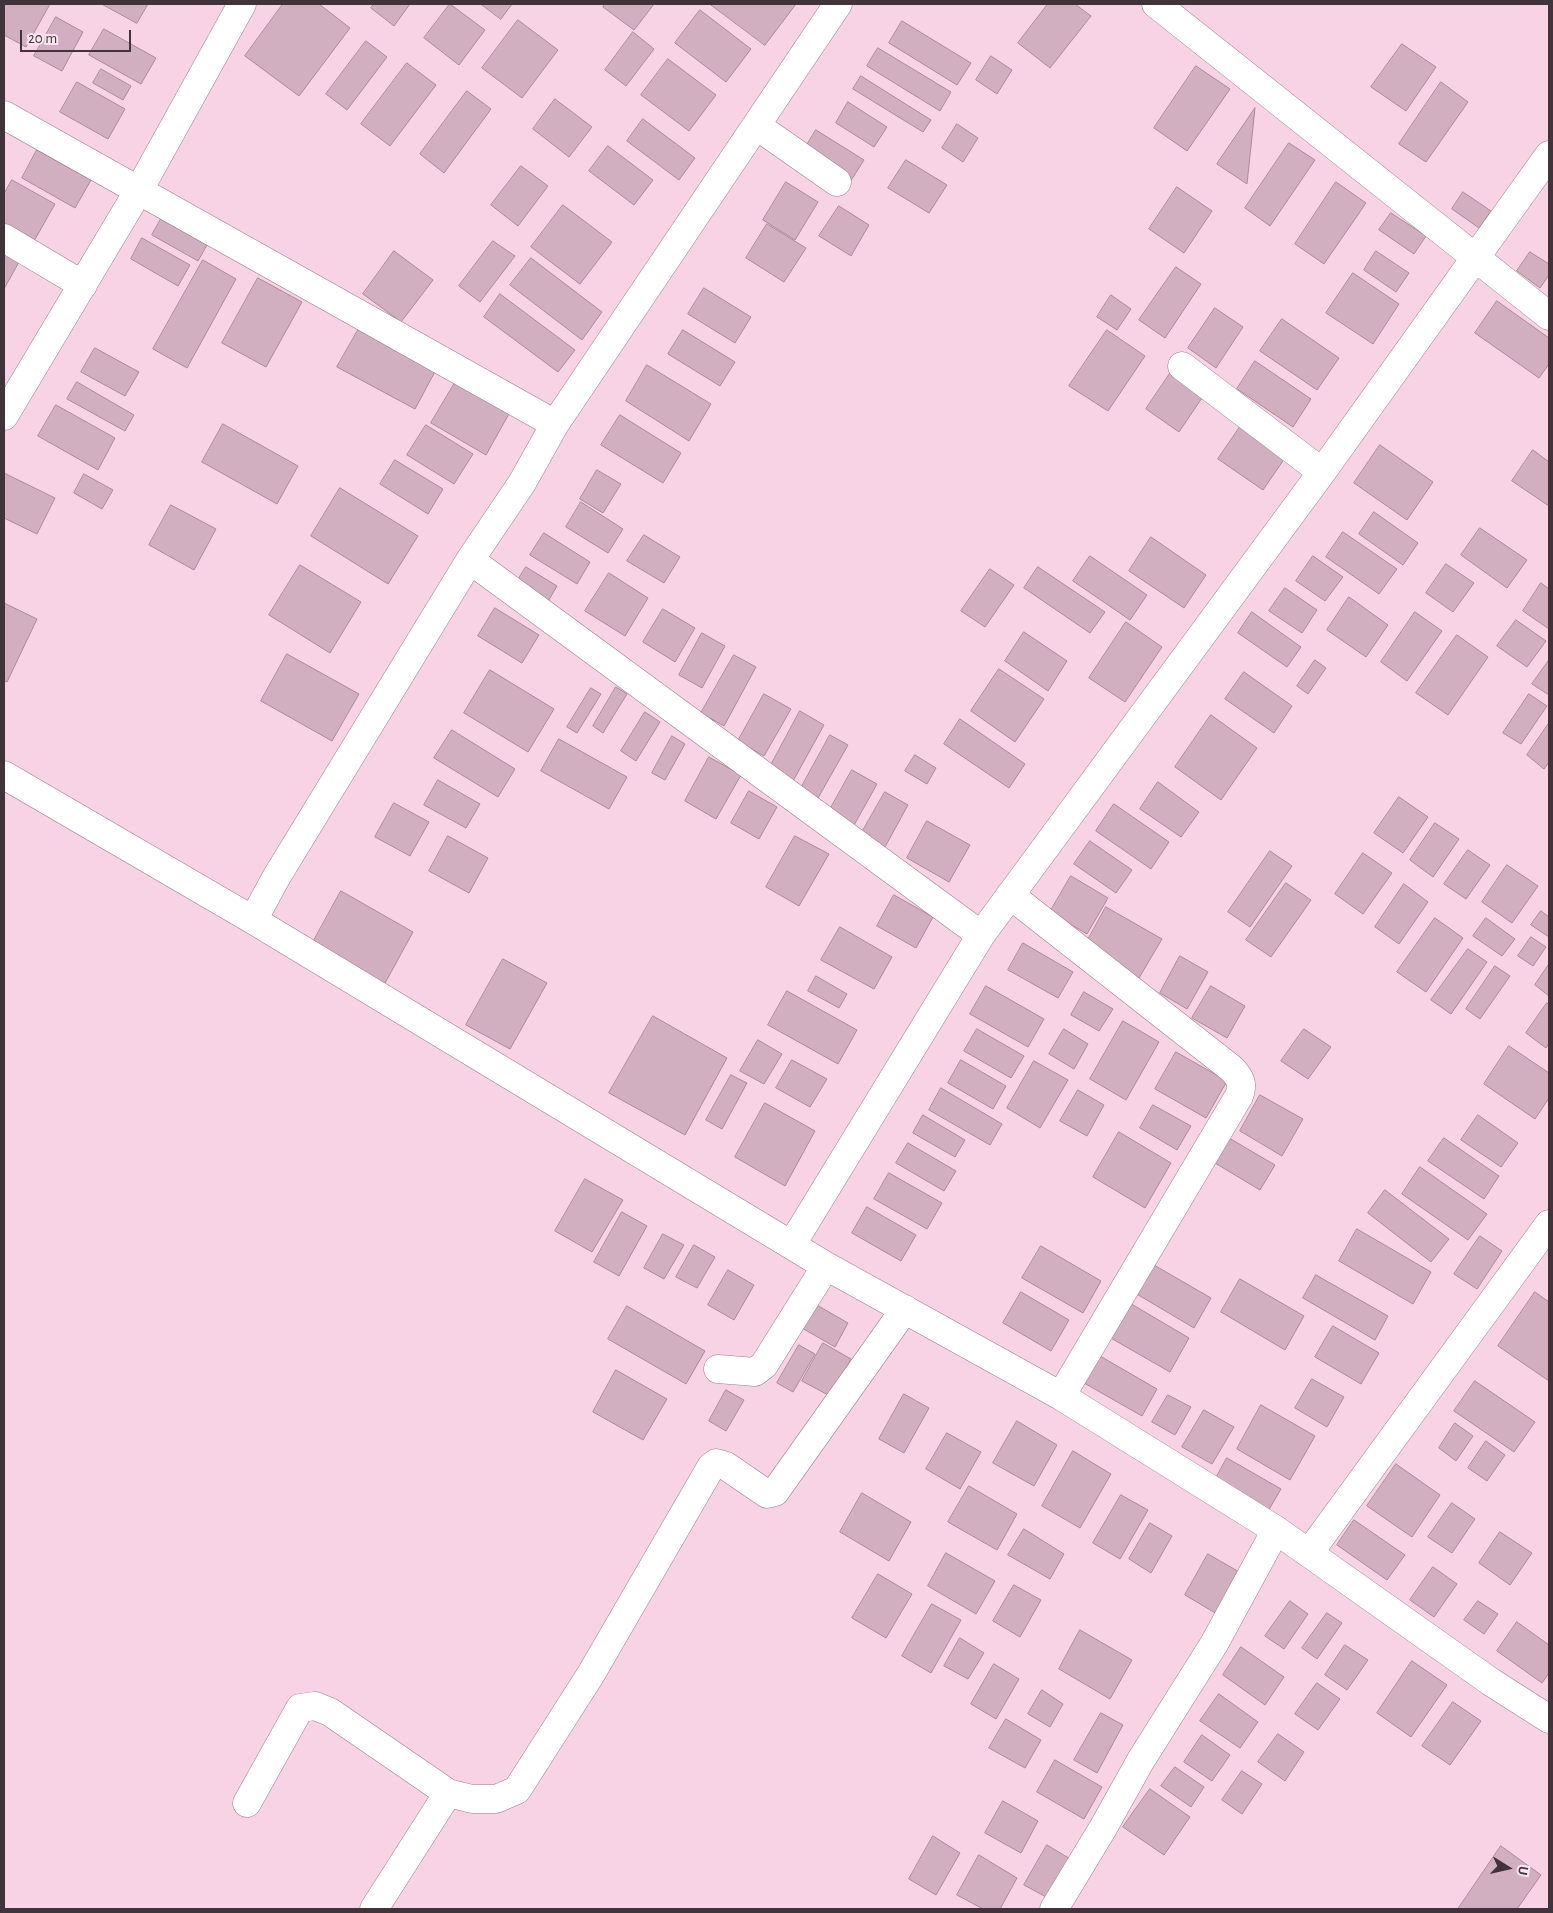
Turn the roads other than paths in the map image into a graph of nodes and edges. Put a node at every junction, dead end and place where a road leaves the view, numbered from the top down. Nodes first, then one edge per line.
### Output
1 (242, 4) edge
2 (838, 4) edge
3 (1156, 4) edge
4 (4, 115) edge
5 (757, 126) junction
6 (1549, 156) edge
7 (836, 182) dead end
8 (139, 190) junction
9 (4, 238) edge
10 (1476, 256) junction
11 (82, 285) junction
12 (1549, 316) edge
13 (1182, 366) dead end
14 (4, 416) edge
15 (555, 424) junction
16 (1322, 472) junction
17 (470, 560) junction
18 (4, 775) edge
19 (1010, 895) junction
20 (252, 920) junction
21 (981, 935) junction
22 (1549, 1224) edge
23 (792, 1244) junction
24 (826, 1266) junction
25 (905, 1309) junction
26 (718, 1369) dead end
27 (1061, 1396) junction
28 (1276, 1530) junction
29 (1309, 1553) junction
30 (1549, 1720) edge
31 (448, 1793) junction
32 (248, 1803) dead end
33 (374, 1909) edge
34 (1054, 1909) edge

1 - 8 street
2 - 5 street
3 - 10 street
4 - 8 street
5 - 7 street
5 - 15 street
6 - 10 street
8 - 11 street
8 - 15 street
9 - 11 street
10 - 12 street
10 - 16 street
11 - 14 street
13 - 16 street
15 - 17 street
16 - 19 street
17 - 20 street
17 - 21 street
18 - 20 street
19 - 21 street
19 - 27 street
20 - 23 street
21 - 23 street
22 - 29 street
23 - 24 street
24 - 25 street
24 - 26 street
25 - 27 street
25 - 31 street
27 - 28 street
28 - 29 street
28 - 34 street
29 - 30 street
31 - 32 street
31 - 33 street

